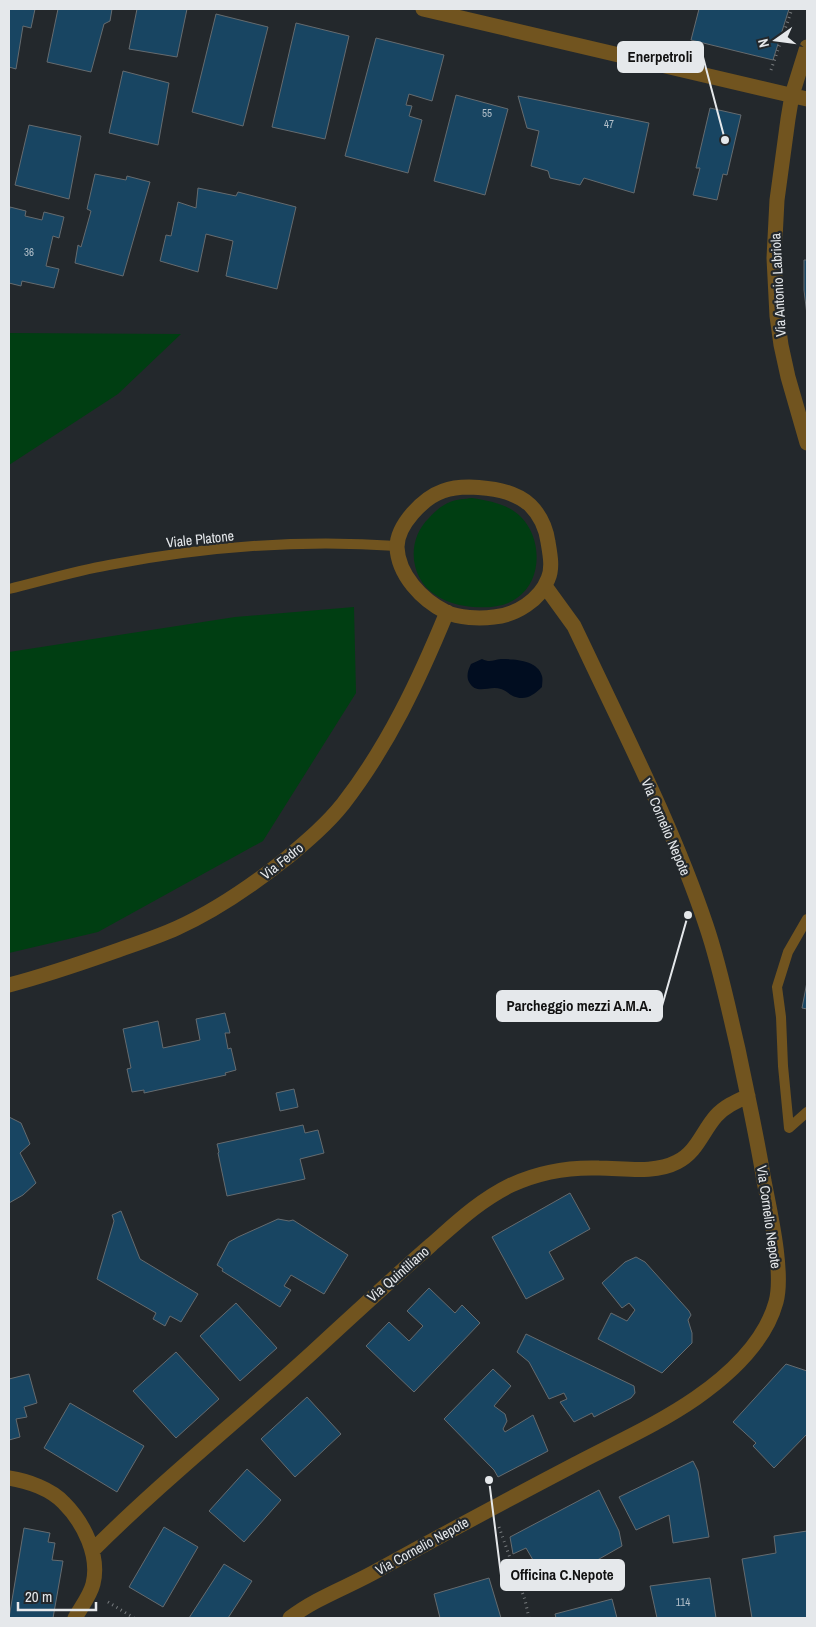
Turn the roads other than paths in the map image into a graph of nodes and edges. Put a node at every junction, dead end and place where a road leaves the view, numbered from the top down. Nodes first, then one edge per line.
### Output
1 (423, 9) edge
2 (807, 47) edge
3 (792, 95) junction
4 (807, 99) edge
5 (807, 443) edge
6 (397, 546) junction
7 (545, 586) junction
8 (9, 589) edge
9 (447, 612) junction
10 (807, 919) edge
11 (9, 986) edge
12 (748, 1096) junction
13 (807, 1112) edge
14 (9, 1478) edge
15 (92, 1550) junction
16 (75, 1618) edge
17 (290, 1618) edge

1 - 3 street
2 - 3 street, Via Antonio Labriola
3 - 4 street
3 - 5 street, Via Antonio Labriola
6 - 7 street
6 - 8 lane, Viale Platone
6 - 9 street
7 - 9 street
7 - 12 street, Via Cornelio Nepote
9 - 11 street, Via Fedro
10 - 13 lane
12 - 15 street, Via Quintiliano
12 - 17 street, Via Cornelio Nepote
14 - 15 street
15 - 16 street

